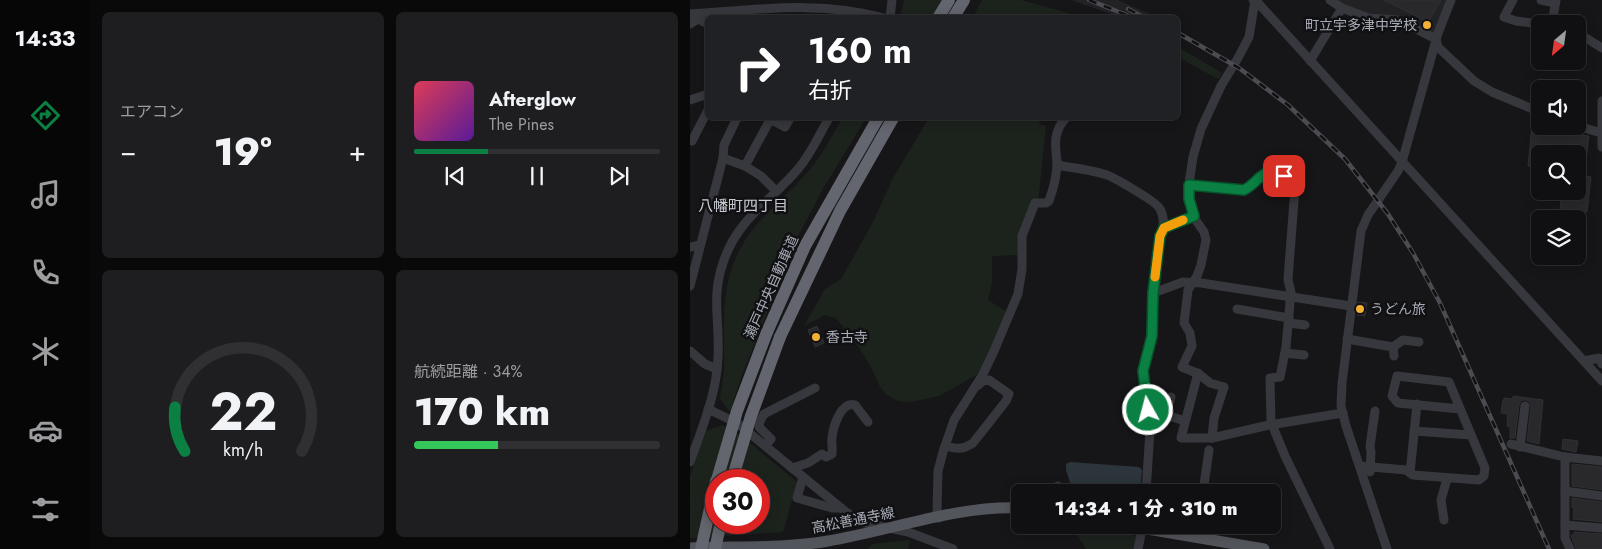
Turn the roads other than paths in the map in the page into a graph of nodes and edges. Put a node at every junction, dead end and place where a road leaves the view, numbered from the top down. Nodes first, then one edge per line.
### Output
1 (892, 0) edge
2 (949, 0) edge
3 (964, 0) edge
4 (1330, 0) edge
5 (1451, 0) edge
6 (1513, 0) edge
7 (1541, 0) edge
8 (1255, 1) edge
9 (1556, 2) edge
10 (776, 8) junction
11 (1342, 8) junction
12 (719, 15) edge
13 (777, 15) edge
14 (867, 15) edge
15 (890, 15) edge
16 (940, 15) edge
17 (955, 15) edge
18 (1554, 15) edge
19 (1531, 23) edge
20 (1586, 37) edge
21 (1436, 39) junction
22 (1602, 48) edge
23 (1310, 61) junction
24 (705, 94) edge
25 (690, 100) edge
26 (1602, 101) edge
27 (1531, 108) edge
28 (705, 116) edge
29 (734, 120) edge
30 (770, 120) edge
31 (774, 120) edge
32 (789, 120) edge
33 (828, 120) edge
34 (877, 120) edge
35 (892, 120) edge
36 (1064, 120) edge
37 (1586, 128) edge
38 (1601, 133) edge
39 (692, 141) dead end
40 (1602, 147) edge
41 (722, 158) junction
42 (1402, 162) junction
43 (1057, 163) junction
44 (746, 166) junction
45 (1189, 185) junction
46 (776, 191) junction
47 (1194, 216) junction
48 (1164, 228) junction
49 (700, 245) junction
50 (690, 247) edge
51 (1192, 282) junction
52 (690, 286) edge
53 (1153, 293) junction
54 (1291, 296) junction
55 (1351, 306) junction
56 (1237, 309) dead end
57 (1289, 321) junction
58 (1306, 325) dead end
59 (1347, 339) junction
60 (1419, 342) dead end
61 (690, 351) edge
62 (1285, 353) junction
63 (1304, 355) dead end
64 (1584, 361) junction
65 (1602, 364) edge
66 (717, 369) junction
67 (1198, 373) junction
68 (1602, 381) edge
69 (815, 388) dead end
70 (971, 392) junction
71 (1171, 397) dead end
72 (1417, 404) junction
73 (1525, 406) dead end
74 (708, 409) junction
75 (1460, 409) junction
76 (1374, 411) dead end
77 (1342, 413) junction
78 (1185, 421) junction
79 (868, 422) dead end
80 (1272, 424) junction
81 (1414, 431) junction
82 (1471, 435) junction
83 (1212, 438) junction
84 (766, 445) junction
85 (945, 446) junction
86 (1209, 450) dead end
87 (1565, 457) junction
88 (1602, 461) edge
89 (690, 462) edge
90 (1360, 466) junction
91 (1370, 467) junction
92 (792, 468) junction
93 (719, 469) edge
94 (735, 469) edge
95 (1410, 473) junction
96 (803, 477) junction
97 (1447, 479) junction
98 (1147, 484) edge
99 (1204, 484) edge
100 (1368, 490) junction
101 (1565, 491) junction
102 (1602, 496) edge
103 (840, 508) junction
104 (1011, 508) edge
105 (939, 518) junction
106 (1444, 520) dead end
107 (1565, 525) junction
108 (888, 528) junction
109 (1602, 528) edge
110 (705, 531) edge
111 (719, 534) edge
112 (1141, 534) edge
113 (1178, 534) edge
114 (1198, 534) edge
115 (1198, 538) junction
116 (690, 548) edge
117 (731, 548) edge
118 (701, 549) edge
119 (716, 549) edge
120 (953, 549) edge
121 (1138, 549) edge
122 (1264, 549) edge
123 (1330, 549) edge
124 (1387, 549) edge
125 (1570, 549) edge

1 - 15 street
2 - 16 highway
3 - 17 highway
4 - 11 street
5 - 21 street
6 - 19 street
7 - 9 street
8 - 23 street
8 - 45 street
9 - 18 street
10 - 12 street
10 - 13 street
10 - 14 street
11 - 21 street
11 - 23 street
20 - 22 street
21 - 27 street
21 - 42 street
23 - 42 street
24 - 25 street
26 - 38 street
28 - 39 street
29 - 41 street
30 - 44 street
31 - 32 street
33 - 46 street
34 - 93 highway, 瀬戸中央自動車道, bridge
35 - 94 highway, 瀬戸中央自動車道, bridge
36 - 43 street
37 - 38 street
38 - 40 street
41 - 44 street
41 - 49 street
42 - 55 street
42 - 64 street
43 - 48 street
43 - 70 street
44 - 46 street
45 - 47 street
45 - 54 street
46 - 66 street
47 - 48 street
47 - 51 street
48 - 53 street
49 - 50 street
49 - 52 street
51 - 53 street
51 - 54 street
51 - 67 street
53 - 98 street
54 - 55 street
54 - 57 street
55 - 59 street
56 - 57 street
57 - 58 street
57 - 62 street
59 - 60 street
59 - 77 street
61 - 66 street
62 - 63 street
62 - 80 street
64 - 65 street
64 - 68 street
66 - 74 street
67 - 78 street
67 - 83 street
69 - 84 street
70 - 85 street
70 - 85 street
71 - 78 street
72 - 75 street
72 - 75 street
72 - 81 street
73 - 87 street
74 - 84 street
74 - 89 street
75 - 82 street
76 - 91 street
77 - 80 street
77 - 90 street
78 - 83 street
79 - 92 street
80 - 83 street
80 - 123 street
81 - 82 street
81 - 95 street
82 - 97 street
84 - 92 street
85 - 105 street
86 - 99 street
87 - 88 street
87 - 101 street
90 - 91 street
90 - 100 street
91 - 95 street
91 - 100 street
92 - 96 street
95 - 97 street
96 - 103 street
96 - 103 street
97 - 106 street
100 - 124 street
101 - 102 street
101 - 107 street
103 - 108 street
104 - 105 main road, 高松善通寺線
105 - 108 main road, 高松善通寺線
107 - 109 street
107 - 125 street
108 - 117 main road, 高松善通寺線
108 - 120 street
110 - 118 highway, 瀬戸中央自動車道, bridge
111 - 119 highway, bridge
112 - 121 street
113 - 115 main road
114 - 115 street
115 - 122 main road
116 - 117 main road, 高松善通寺線

